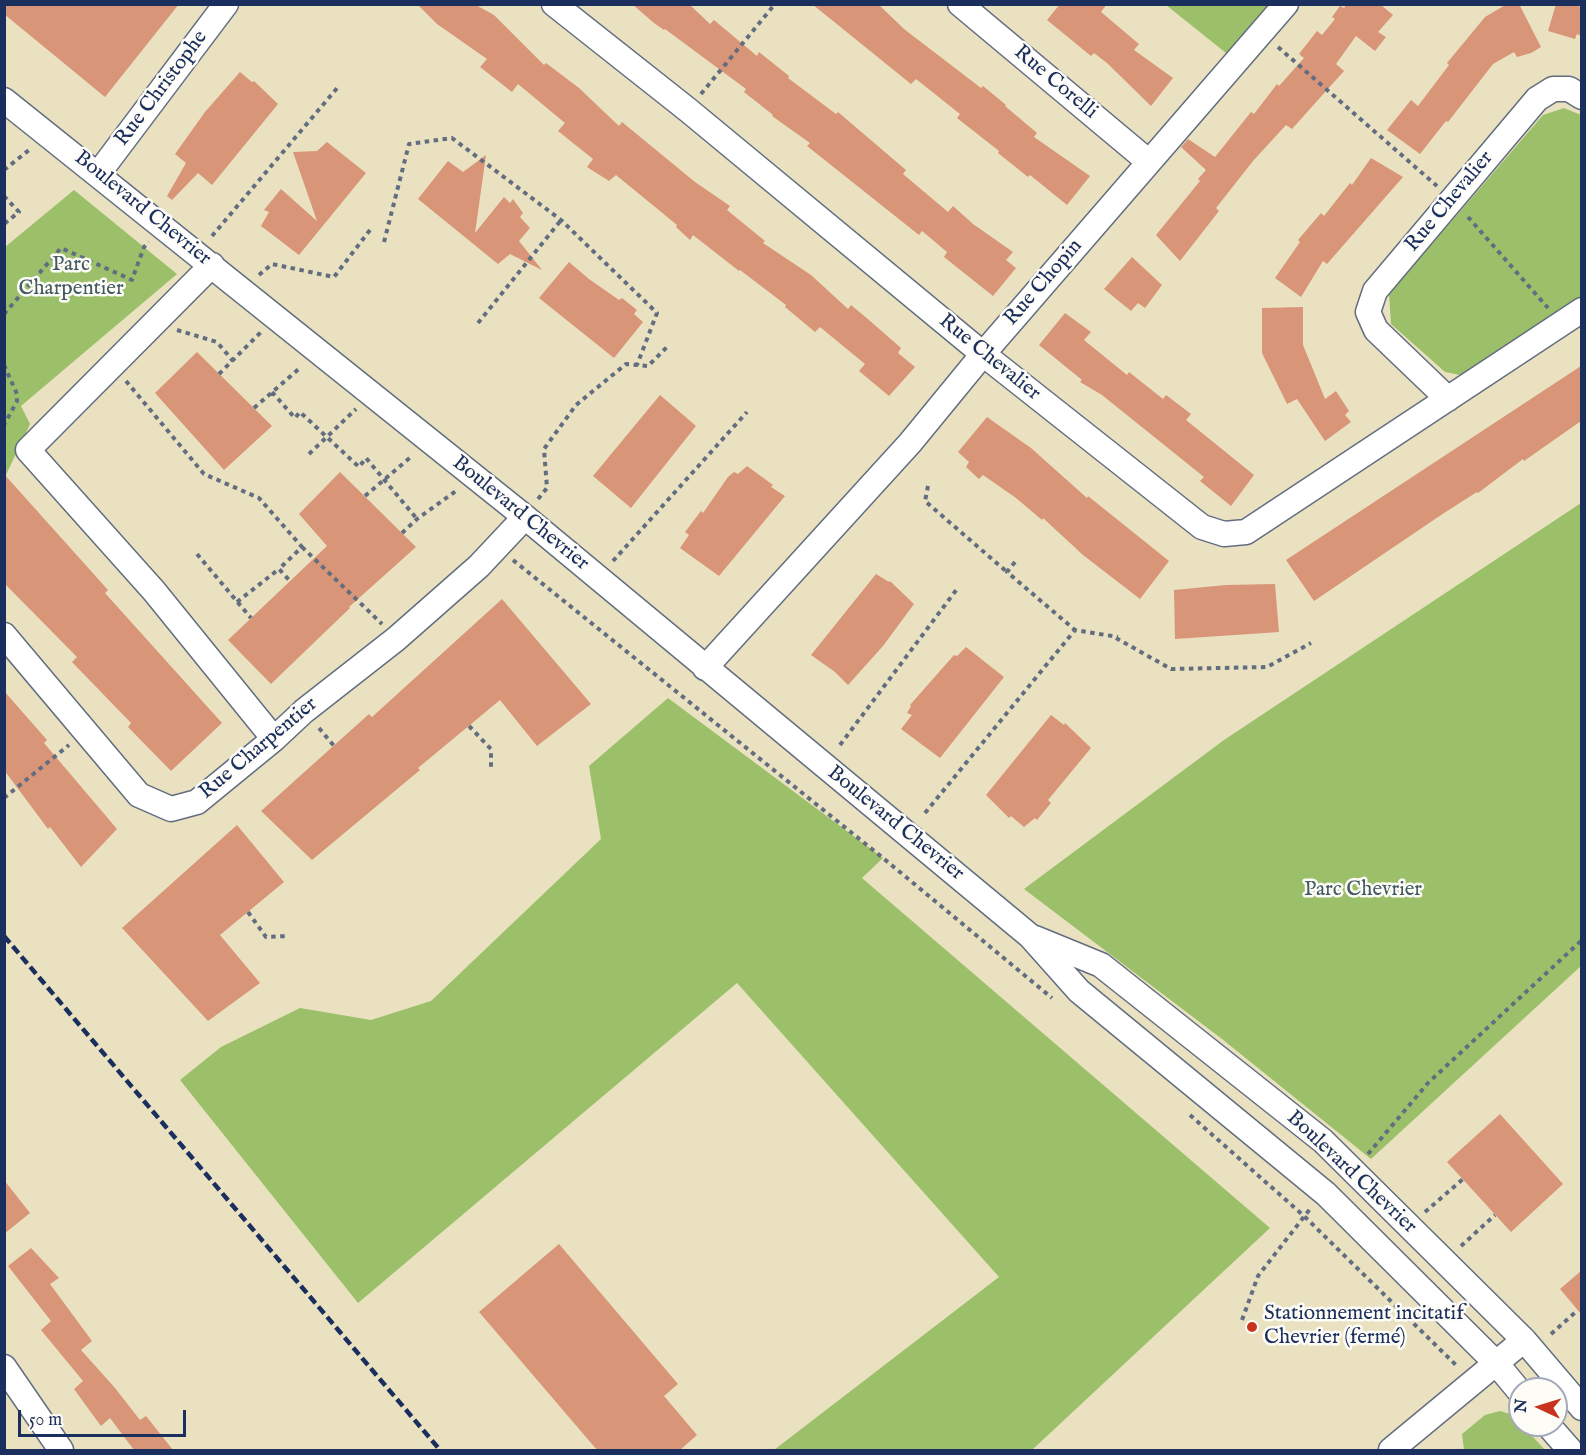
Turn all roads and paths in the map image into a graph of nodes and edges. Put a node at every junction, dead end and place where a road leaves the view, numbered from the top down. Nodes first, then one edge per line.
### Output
1 (226, 4) edge
2 (554, 4) edge
3 (775, 4) edge
4 (960, 4) edge
5 (1286, 4) edge
6 (1261, 33) junction
7 (338, 87) dead end
8 (1581, 97) edge
9 (4, 100) edge
10 (687, 110) junction
11 (48, 134) junction
12 (1149, 162) junction
13 (4, 170) edge
14 (98, 174) junction
15 (4, 196) edge
16 (1452, 199) junction
17 (561, 220) junction
18 (4, 224) edge
19 (370, 230) dead end
20 (212, 236) dead end
21 (384, 242) dead end
22 (144, 247) dead end
23 (212, 265) junction
24 (259, 275) dead end
25 (1581, 310) edge
26 (4, 314) edge
27 (276, 316) junction
28 (153, 323) junction
29 (478, 323) dead end
30 (1561, 323) junction
31 (667, 347) dead end
32 (319, 351) junction
33 (983, 354) junction
34 (233, 361) junction
35 (4, 365) edge
36 (112, 365) junction
37 (637, 365) junction
38 (219, 374) dead end
39 (272, 392) junction
40 (371, 393) junction
41 (1448, 399) junction
42 (254, 408) dead end
43 (747, 412) dead end
44 (4, 425) edge
45 (326, 438) junction
46 (430, 441) junction
47 (309, 454) dead end
48 (475, 477) junction
49 (384, 479) junction
50 (928, 486) dead end
51 (365, 496) dead end
52 (532, 508) junction
53 (417, 519) junction
54 (402, 533) dead end
55 (302, 548) junction
56 (497, 548) junction
57 (196, 554) dead end
58 (612, 562) dead end
59 (1015, 562) dead end
60 (279, 568) junction
61 (1007, 572) junction
62 (290, 581) dead end
63 (957, 589) dead end
64 (237, 602) junction
65 (251, 618) dead end
66 (383, 624) dead end
67 (1075, 630) junction
68 (4, 635) edge
69 (1311, 643) dead end
70 (705, 668) junction
71 (469, 726) dead end
72 (86, 732) junction
73 (274, 739) junction
74 (840, 745) dead end
75 (491, 767) dead end
76 (4, 798) edge
77 (925, 813) dead end
78 (248, 912) dead end
79 (288, 936) dead end
80 (1030, 936) junction
81 (1581, 940) edge
82 (1053, 998) dead end
83 (1185, 1110) dead end
84 (1363, 1160) dead end
85 (1462, 1179) dead end
86 (1384, 1202) junction
87 (1422, 1215) dead end
88 (1495, 1215) dead end
89 (1304, 1216) junction
90 (1358, 1226) junction
91 (1458, 1248) dead end
92 (1578, 1310) dead end
93 (1242, 1320) dead end
94 (1551, 1334) dead end
95 (1524, 1340) junction
96 (1496, 1363) junction
97 (4, 1367) edge
98 (1508, 1378) edge
99 (1473, 1383) junction
100 (1581, 1408) edge
101 (1559, 1437) edge
102 (61, 1450) edge
103 (1391, 1450) edge
104 (1570, 1450) edge

1 - 14 street, Rue Christophe
2 - 10 street, Rue Chevalier
3 - 10 path
4 - 12 street, Rue Corelli
5 - 6 street, Rue Chopin
6 - 12 street, Rue Chopin
6 - 16 path
7 - 20 path
8 - 16 street, Rue Chevalier
9 - 11 street, Boulevard Chevrier
10 - 33 street, Rue Chevalier
11 - 13 path
11 - 14 street, Boulevard Chevrier
12 - 33 street, Rue Chopin
14 - 23 street, Boulevard Chevrier
15 - 18 path
16 - 30 path
16 - 41 street, Rue Chevalier
17 - 21 path
17 - 29 path
17 - 37 path
19 - 24 path
22 - 26 path
23 - 27 street, Boulevard Chevrier
23 - 28 street
25 - 30 street, Rue Chevalier
27 - 32 street, Boulevard Chevrier
27 - 34 path
28 - 34 path
28 - 36 street
30 - 41 street, Rue Chevalier
31 - 37 path
32 - 39 path
32 - 40 street, Boulevard Chevrier
33 - 41 street, Rue Chevalier
33 - 70 street, Rue Chopin
34 - 38 path
35 - 44 path
36 - 55 path
36 - 73 street
37 - 52 path
39 - 42 path
39 - 45 path
40 - 45 path
40 - 46 street, Boulevard Chevrier
43 - 58 path
45 - 47 path
45 - 49 path
46 - 48 street, Boulevard Chevrier
46 - 49 path
48 - 52 street, Boulevard Chevrier
48 - 53 path
49 - 51 path
49 - 53 path
50 - 61 path
52 - 56 street, Rue Charpentier
52 - 70 street, Boulevard Chevrier
53 - 54 path
55 - 60 path
55 - 66 path
56 - 73 street, Rue Charpentier
56 - 82 path
57 - 64 path
59 - 61 path
60 - 62 path
60 - 64 path
61 - 67 path
63 - 74 path
64 - 65 path
67 - 69 path
67 - 77 path
68 - 72 street, Rue Charpentier
70 - 80 street, Boulevard Chevrier
71 - 75 path
72 - 73 street, Rue Charpentier
72 - 76 path
78 - 79 path
80 - 86 street, Boulevard Chevrier
80 - 90 street, Boulevard Chevrier
81 - 84 path
83 - 89 path
85 - 87 path
86 - 90 street
86 - 95 street, Boulevard Chevrier
88 - 91 path
89 - 93 path
89 - 99 path
90 - 96 street, Boulevard Chevrier
92 - 94 path
95 - 96 street
95 - 100 street, Boulevard Chevrier
96 - 98 street, Boulevard Chevrier
96 - 99 street
97 - 102 street
99 - 103 street
101 - 104 street

